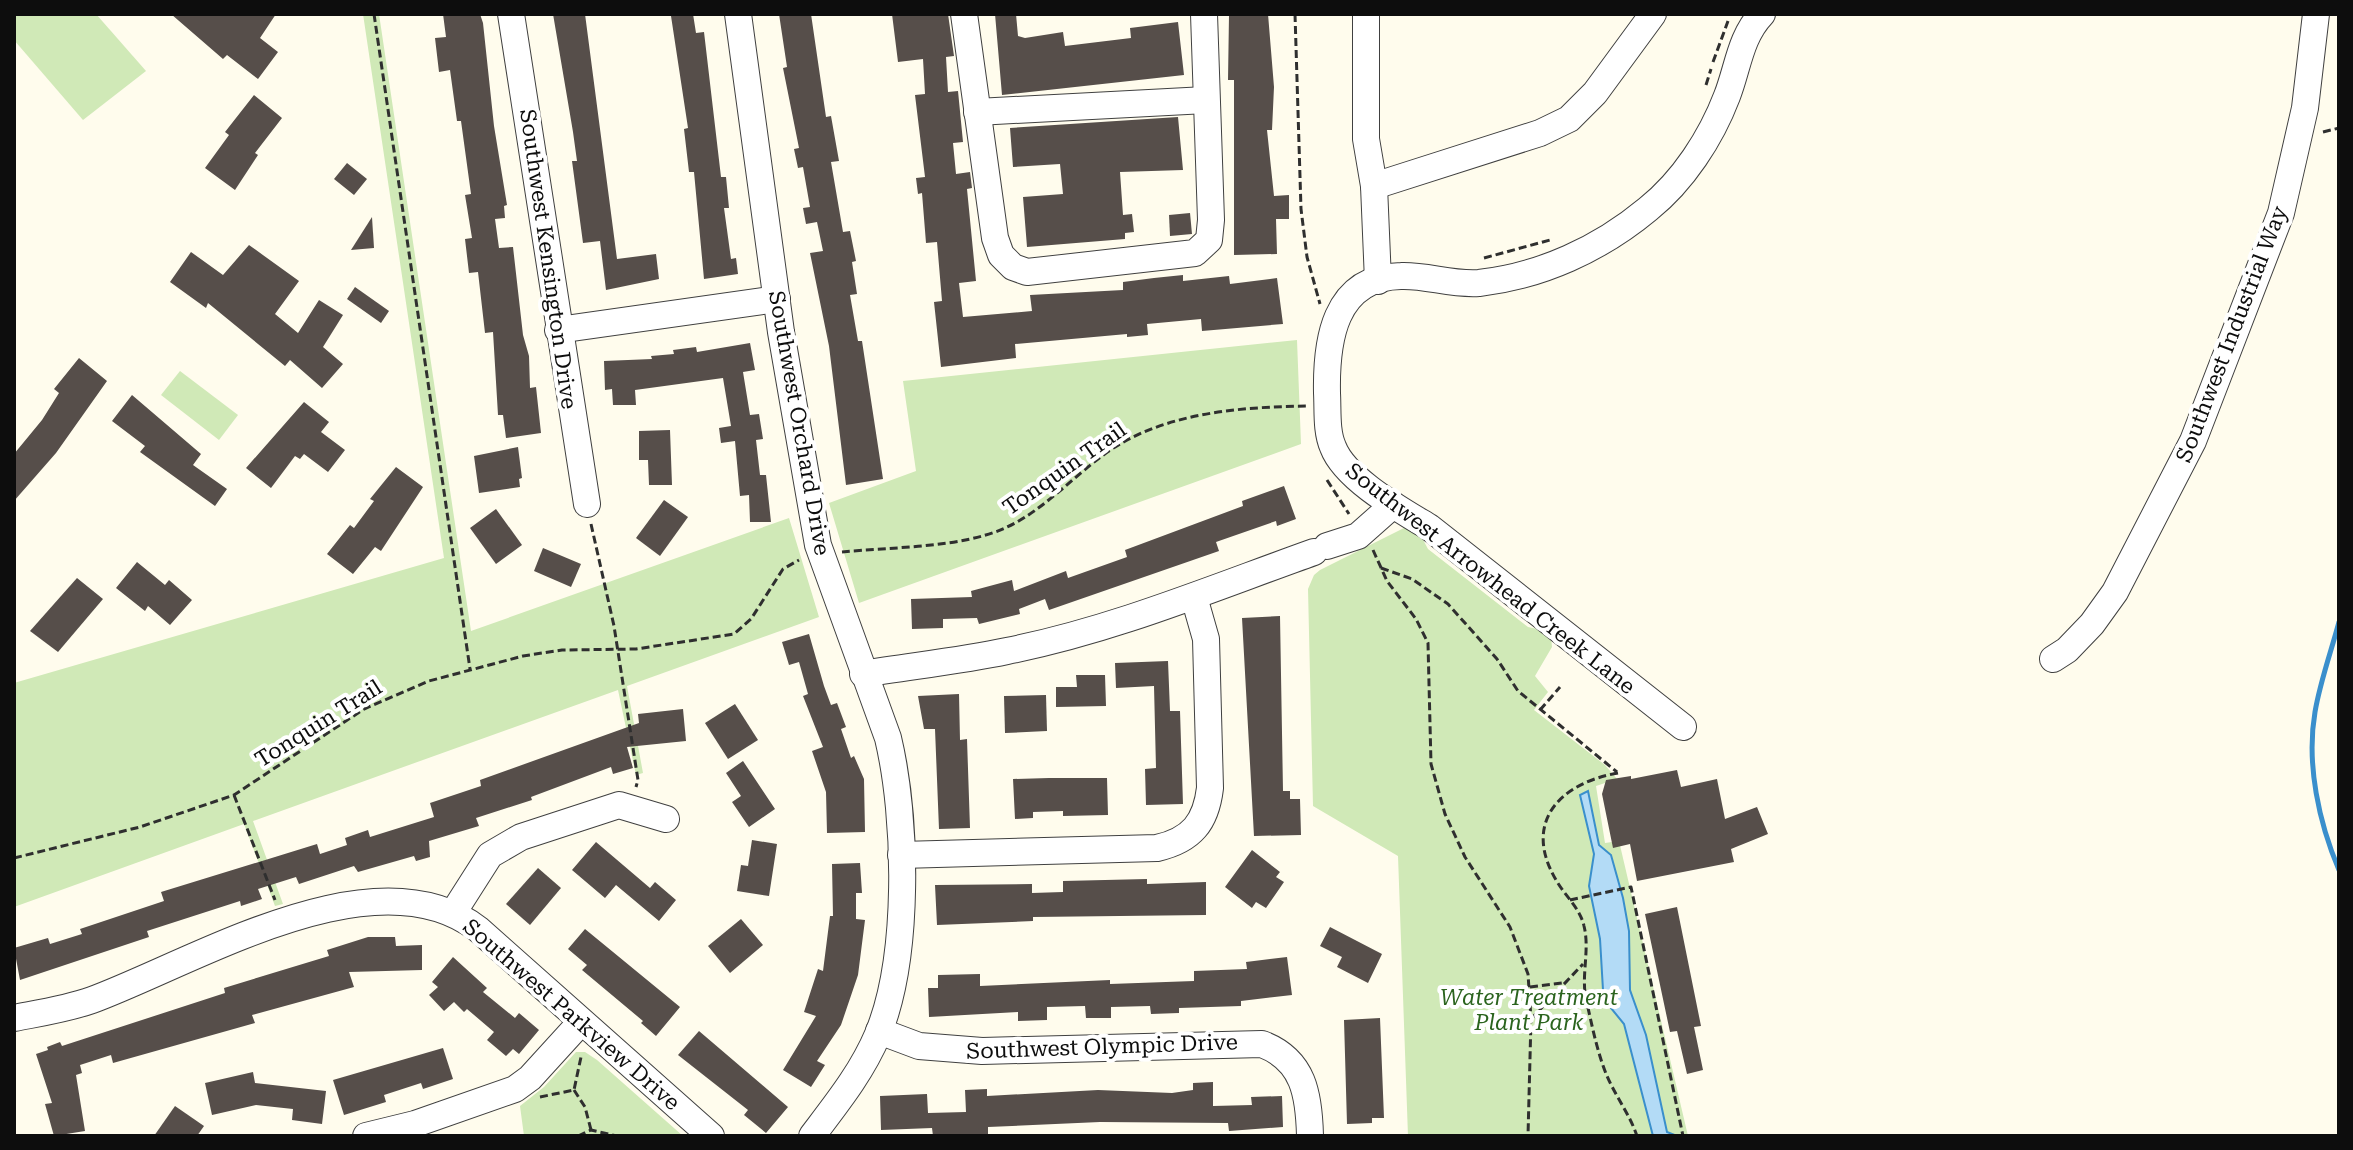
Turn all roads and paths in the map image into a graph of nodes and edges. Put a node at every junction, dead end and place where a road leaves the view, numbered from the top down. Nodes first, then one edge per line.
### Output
1 (374, 14) edge
2 (511, 14) edge
3 (738, 14) edge
4 (964, 14) edge
5 (1204, 14) edge
6 (1295, 14) edge
7 (1366, 14) edge
8 (1653, 14) edge
9 (1732, 14) edge
10 (1762, 14) edge
11 (2316, 14) edge
12 (1705, 88) dead end
13 (1206, 100) junction
14 (977, 112) junction
15 (1374, 186) junction
16 (1560, 236) dead end
17 (1477, 259) dead end
18 (1378, 281) junction
19 (1327, 297) dead end
20 (777, 299) junction
21 (558, 330) junction
22 (1307, 406) dead end
23 (587, 504) joint
24 (1393, 505) junction
25 (1371, 547) dead end
26 (839, 552) dead end
27 (802, 559) dead end
28 (1381, 568) junction
29 (1194, 597) junction
30 (616, 650) junction
31 (2053, 659) dead end
32 (470, 669) junction
33 (863, 674) junction
34 (1560, 687) dead end
35 (1540, 710) junction
36 (1683, 727) dead end
37 (234, 795) junction
38 (628, 806) junction
39 (666, 819) dead end
40 (901, 855) junction
41 (14, 858) edge
42 (1569, 900) junction
43 (453, 913) junction
44 (284, 923) junction
45 (1583, 964) junction
46 (1562, 983) junction
47 (1529, 987) junction
48 (14, 1018) edge
49 (1531, 1019) junction
50 (581, 1022) junction
51 (879, 1031) junction
52 (574, 1090) dead end
53 (591, 1130) junction
54 (366, 1136) edge
55 (578, 1136) edge
56 (617, 1136) edge
57 (711, 1136) edge
58 (812, 1136) edge
59 (1310, 1136) edge
60 (1528, 1136) edge
61 (1637, 1136) edge
62 (1683, 1136) edge

1 - 32 path
2 - 21 street, Southwest Kensington Drive
3 - 20 street, Southwest Orchard Drive
4 - 14 street
5 - 13 street
6 - 19 path
7 - 15 street
8 - 15 street
9 - 12 path
10 - 18 street
11 - 31 street, Southwest Industrial Way
13 - 14 street
13 - 14 street
15 - 18 street
16 - 17 path
18 - 24 street, Southwest Arrowhead Creek Lane
20 - 21 street
20 - 33 street, Southwest Orchard Drive
21 - 23 street, Southwest Kensington Drive
22 - 26 path, Tonquin Trail
23 - 30 path
24 - 29 street
24 - 36 street, Southwest Arrowhead Creek Lane
25 - 28 path
27 - 30 path, Tonquin Trail
28 - 35 path
28 - 47 path
29 - 33 street
29 - 40 street
30 - 32 path, Tonquin Trail
30 - 38 path
32 - 37 path, Tonquin Trail
33 - 40 street, Southwest Orchard Drive
34 - 35 path
35 - 42 path
37 - 41 path, Tonquin Trail
37 - 44 path
38 - 39 street
38 - 43 street
40 - 51 street, Southwest Orchard Drive
42 - 45 path
42 - 62 path
43 - 44 street, Southwest Parkview Drive
43 - 50 street, Southwest Parkview Drive
44 - 48 street, Southwest Parkview Drive
45 - 46 path
45 - 61 path
46 - 47 path
46 - 49 path
47 - 49 path
49 - 60 path
50 - 54 street
50 - 57 street, Southwest Parkview Drive
51 - 58 street, Southwest Orchard Drive
51 - 59 street, Southwest Olympic Drive
52 - 53 path
53 - 55 path
53 - 56 path

